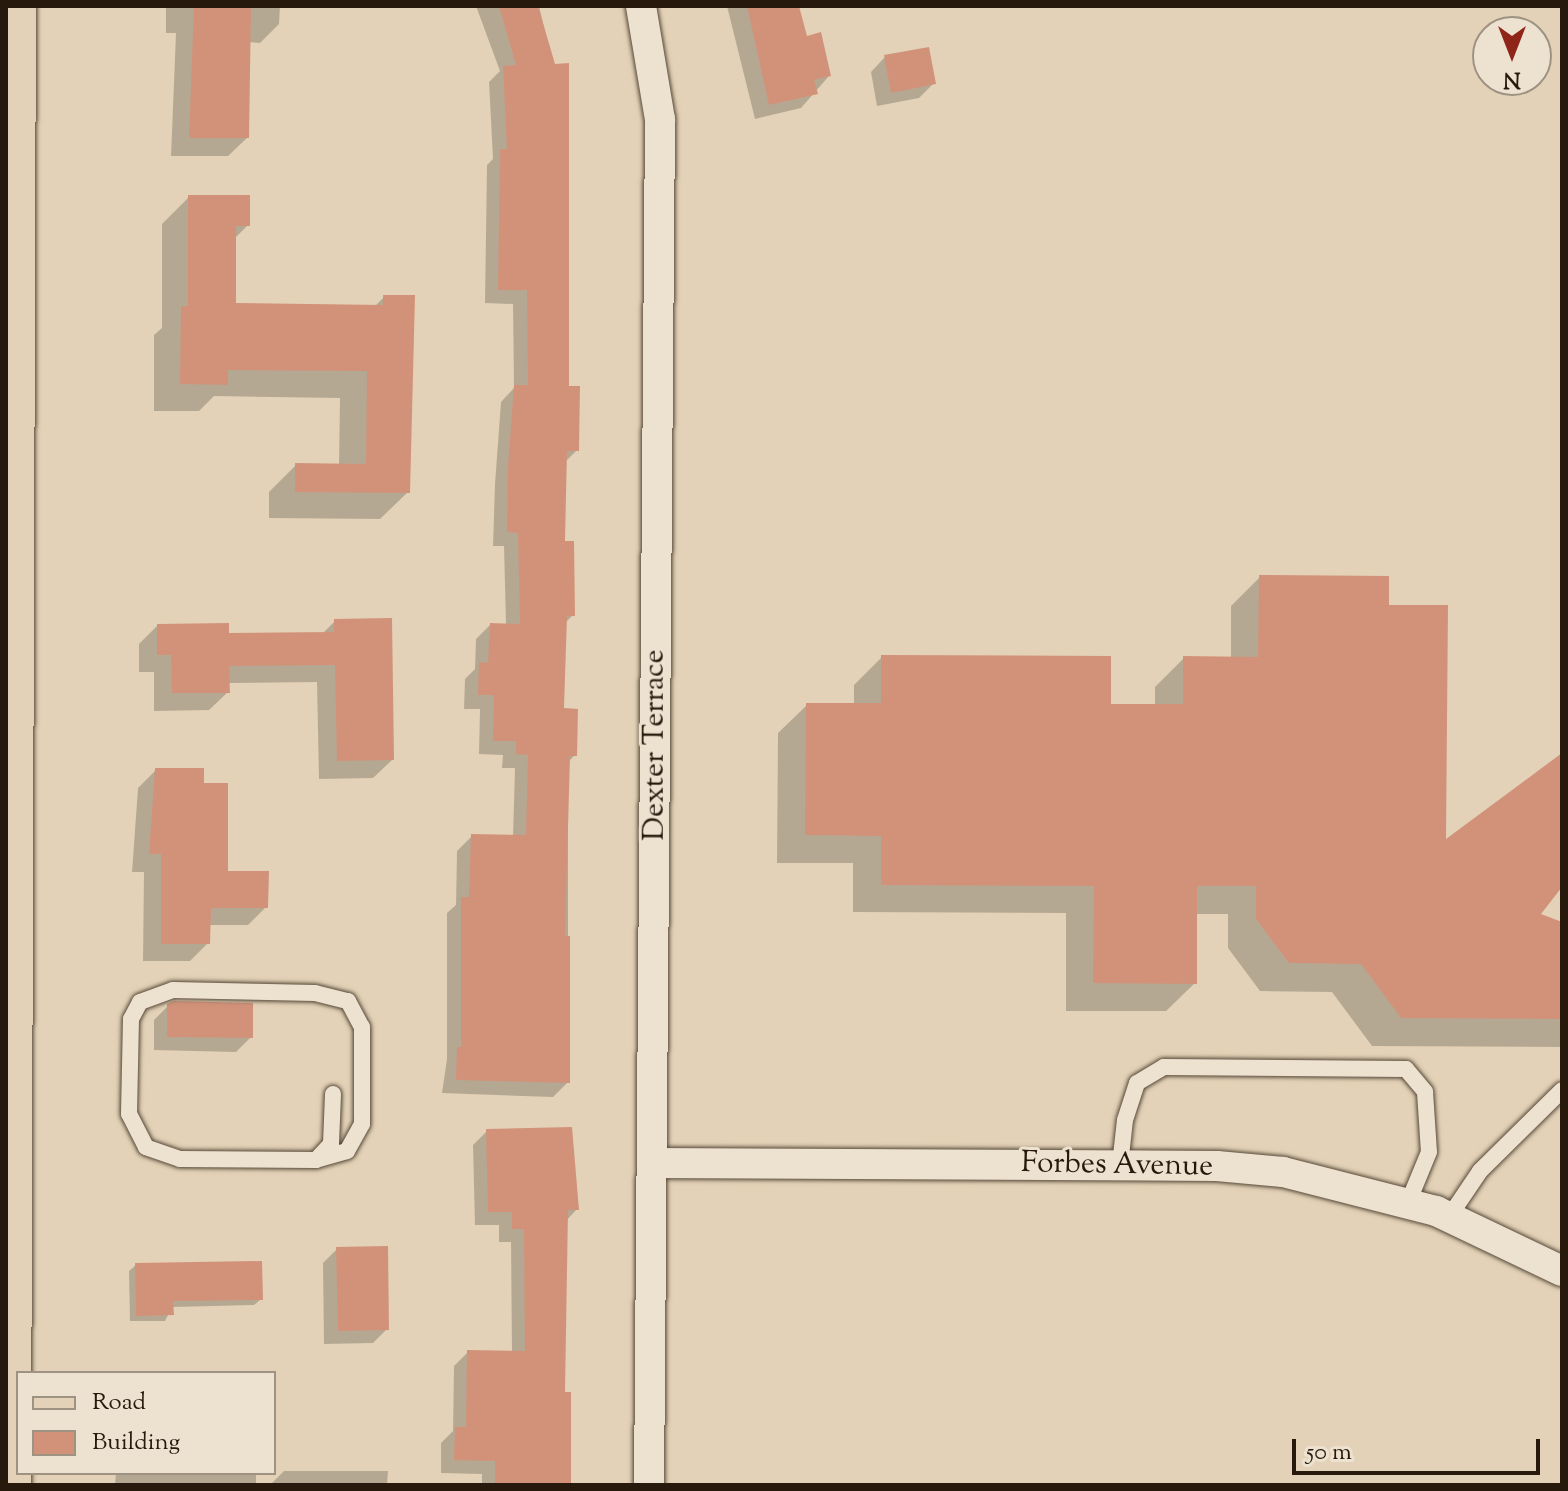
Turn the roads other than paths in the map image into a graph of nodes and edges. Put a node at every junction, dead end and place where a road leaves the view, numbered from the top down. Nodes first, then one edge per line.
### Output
1 (14, 6) edge
2 (641, 6) edge
3 (1562, 1090) edge
4 (333, 1094) dead end
5 (316, 1160) junction
6 (652, 1163) junction
7 (1120, 1165) junction
8 (1408, 1203) junction
9 (1449, 1217) junction
10 (1562, 1271) edge
11 (9, 1485) edge
12 (649, 1485) edge

1 - 11 main road
2 - 6 street, Dexter Terrace
3 - 9 lane
4 - 5 lane
5 - 5 lane
6 - 7 street, Forbes Avenue
6 - 12 street, Dexter Terrace
7 - 8 street, Forbes Avenue
7 - 8 lane
8 - 9 street, Forbes Avenue
9 - 10 street, Forbes Avenue

